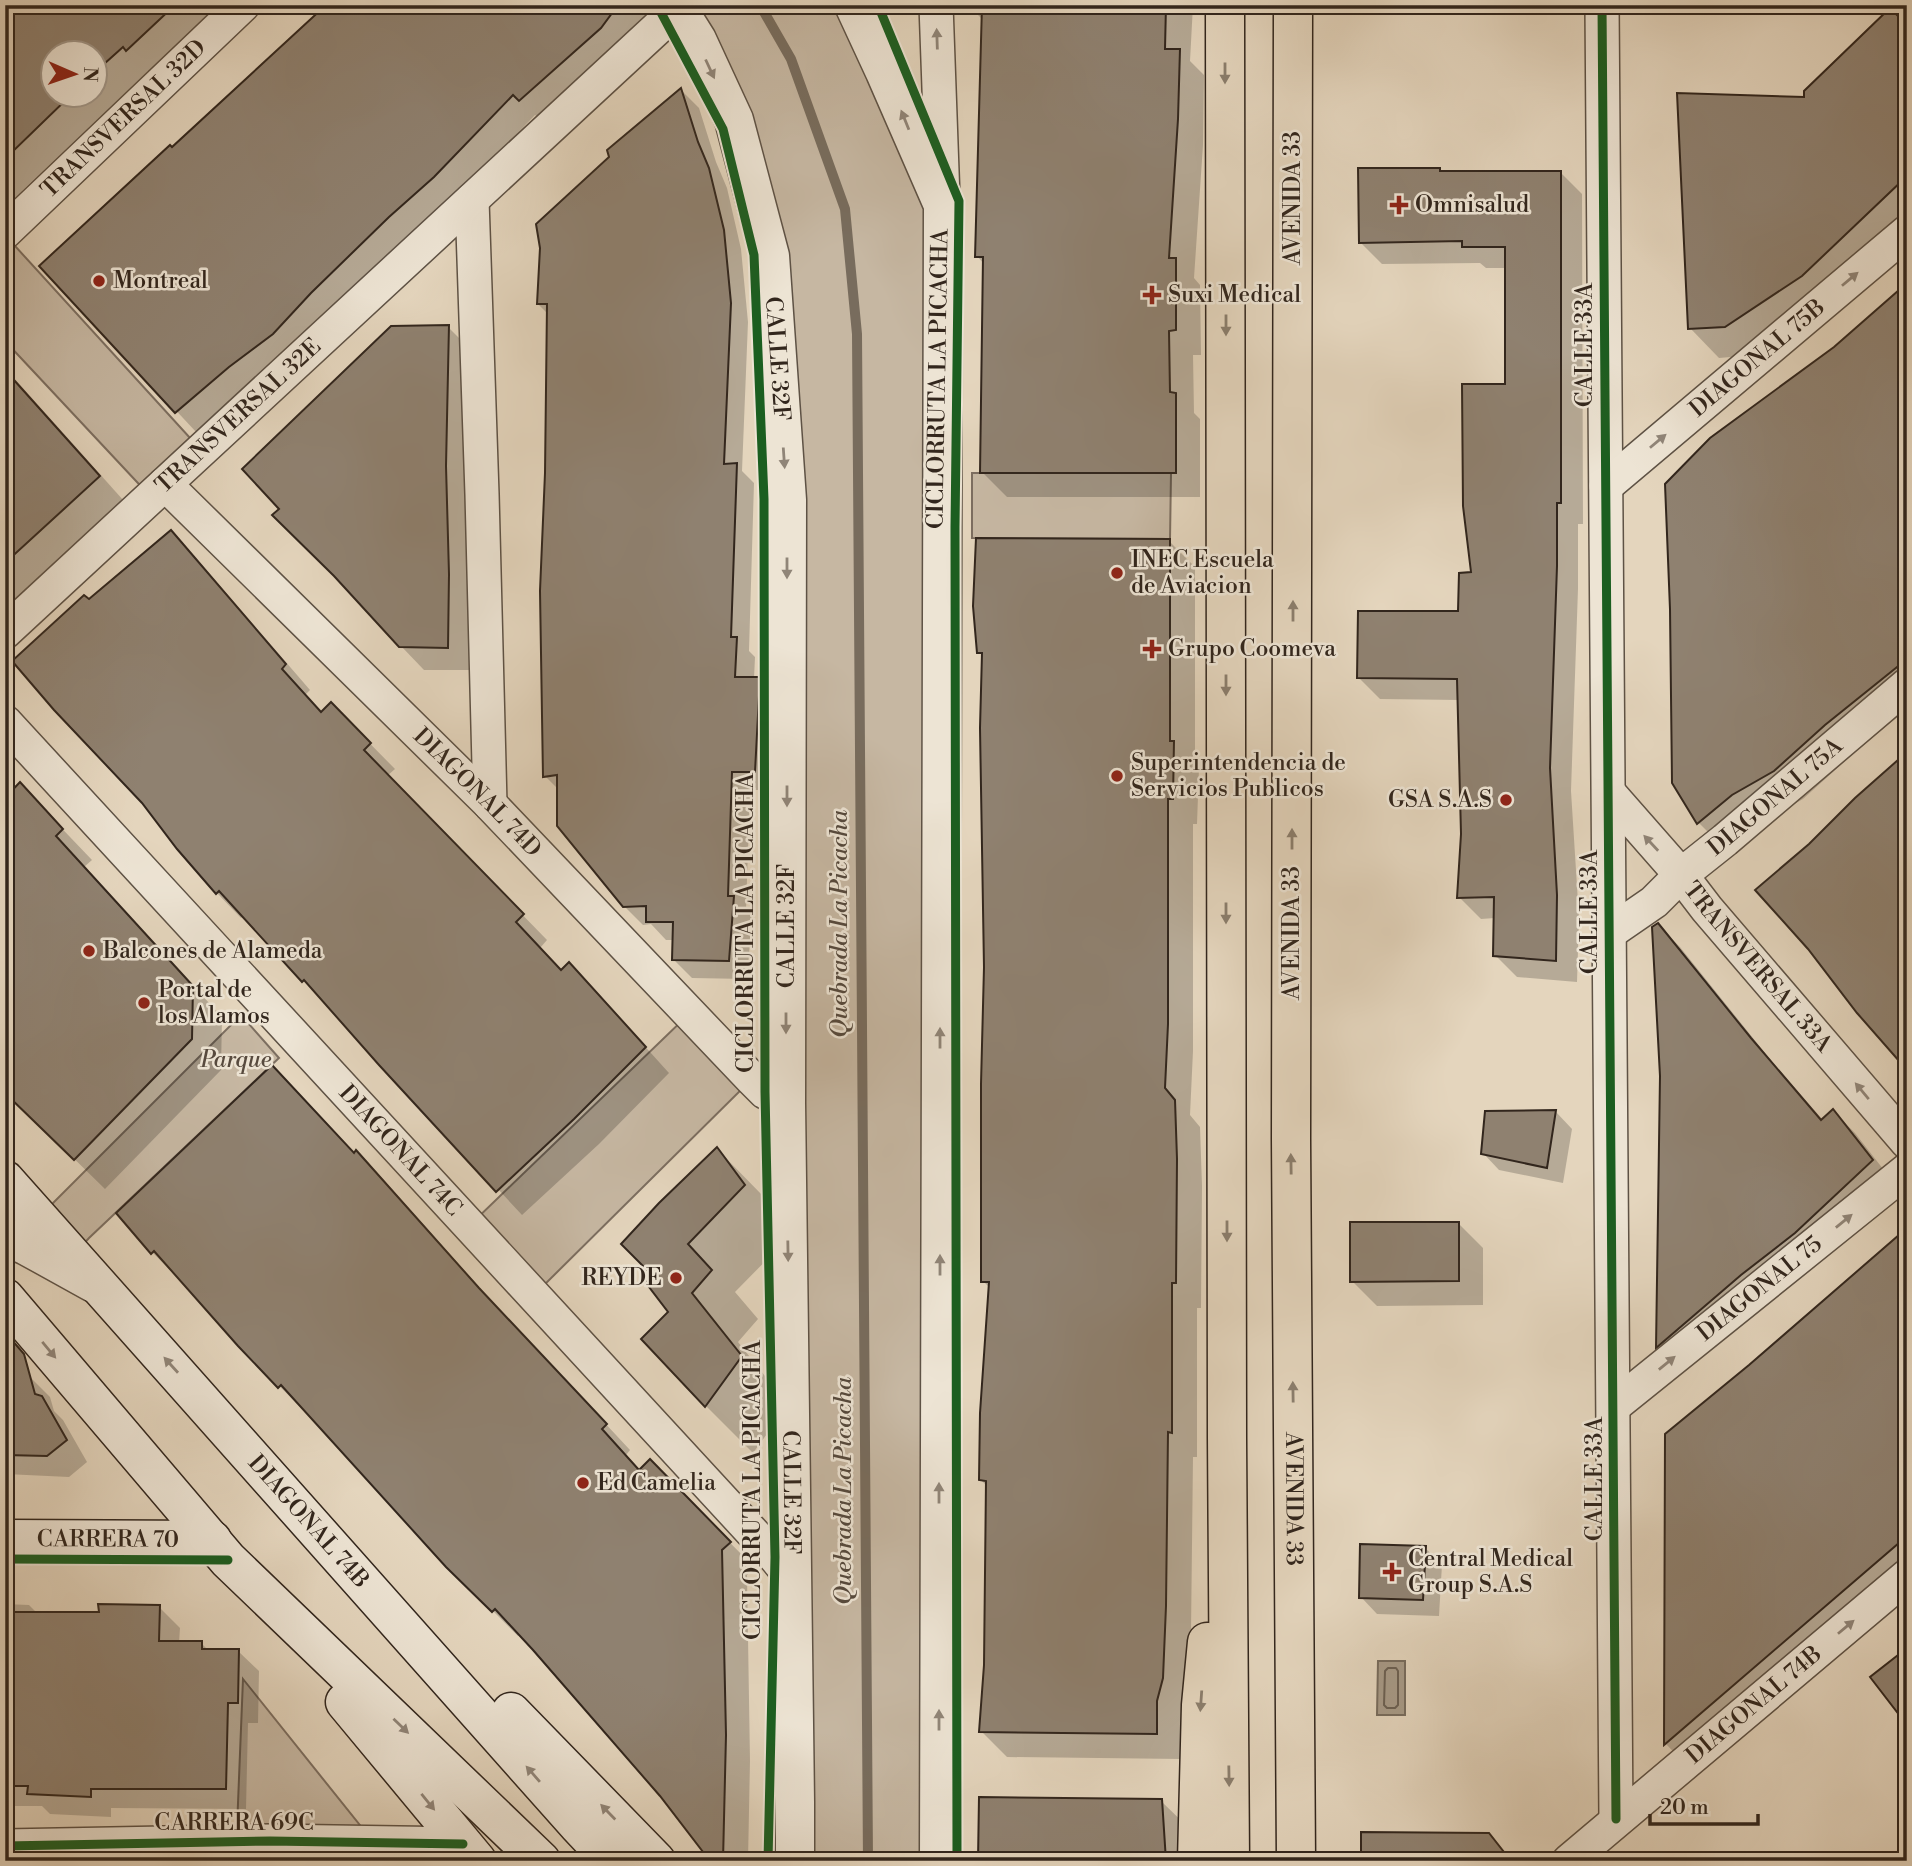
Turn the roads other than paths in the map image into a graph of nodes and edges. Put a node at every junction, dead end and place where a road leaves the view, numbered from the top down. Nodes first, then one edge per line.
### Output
1 (243, 5) edge
2 (854, 5) edge
3 (936, 5) edge
4 (1225, 5) edge
5 (1293, 5) edge
6 (676, 7) edge
7 (1605, 8) edge
8 (472, 200) junction
9 (943, 205) junction
10 (5, 232) edge
11 (1907, 232) edge
12 (165, 484) junction
13 (1606, 486) junction
14 (5, 632) edge
15 (1907, 685) edge
16 (5, 722) edge
17 (1609, 793) junction
18 (490, 804) junction
19 (1681, 875) junction
20 (1609, 933) junction
21 (786, 1103) junction
22 (1907, 1143) edge
23 (1907, 1170) edge
24 (5, 1180) edge
25 (5, 1237) edge
26 (105, 1290) junction
27 (5, 1298) edge
28 (202, 1400) junction
29 (1614, 1406) junction
30 (1227, 1438) junction
31 (1295, 1509) junction
32 (5, 1539) edge
33 (220, 1550) junction
34 (1907, 1576) edge
35 (793, 1578) junction
36 (1616, 1819) junction
37 (5, 1846) edge
38 (270, 1851) edge
39 (470, 1852) edge
40 (541, 1861) edge
41 (612, 1861) edge
42 (656, 1861) edge
43 (794, 1861) edge
44 (939, 1861) edge
45 (1197, 1861) edge
46 (1230, 1861) edge
47 (1296, 1861) edge
48 (1323, 1861) edge
49 (1569, 1861) edge

1 - 10 street, TRANSVERSAL 32D
9 -> 2 street
9 -> 3 street
4 -> 30 main road
31 -> 5 main road, AVENIDA 33
6 - 8 street, TRANSVERSAL 32E
6 -> 21 street, CALLE 32F
7 - 13 street, CALLE 33A
8 - 12 street, TRANSVERSAL 32E
8 - 18 street
44 -> 9 street
13 -> 11 street, DIAGONAL 75B
12 - 14 street, TRANSVERSAL 32E
12 - 18 street, DIAGONAL 74D
13 - 17 street, CALLE 33A
15 - 19 street, DIAGONAL 75A
16 - 35 street, DIAGONAL 74C
19 -> 17 street, TRANSVERSAL 33A
17 - 20 street, CALLE 33A
18 - 21 street, DIAGONAL 74D
19 - 20 street, DIAGONAL 75A
22 -> 19 street, TRANSVERSAL 33A
20 - 29 street, CALLE 33A
21 -> 35 street, CALLE 32F
29 -> 23 street, DIAGONAL 75
24 - 26 street, DIAGONAL 74B
25 - 26 street
28 -> 26 street, DIAGONAL 74B
27 -> 33 street
41 -> 28 street, DIAGONAL 74B
42 -> 28 street
29 - 36 street, CALLE 33A
30 -> 45 main road
30 -> 46 main road
31 - 47 main road, AVENIDA 33
31 - 48 main road
32 - 33 street, CARRERA 70
33 -> 39 street
33 -> 40 street
36 -> 34 street, DIAGONAL 74B
35 - 43 street, CALLE 32F
36 - 49 street, DIAGONAL 74B
37 - 38 street, CARRERA 69C
38 - 39 street, CARRERA 69C

